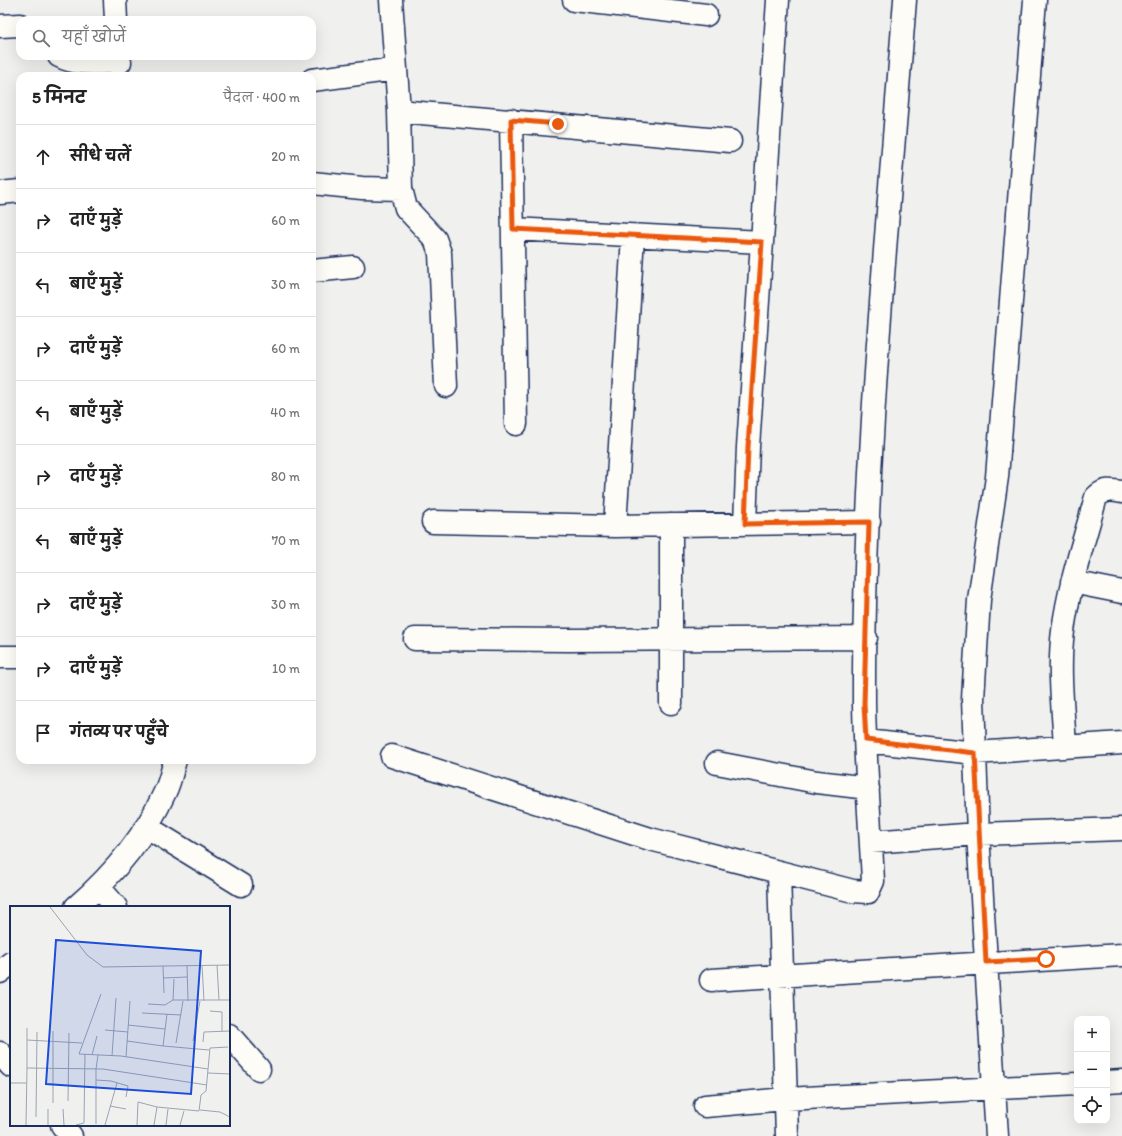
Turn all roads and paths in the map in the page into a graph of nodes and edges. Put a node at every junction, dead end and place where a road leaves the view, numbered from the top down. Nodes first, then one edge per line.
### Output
1 (115, 0) edge
2 (391, 0) edge
3 (574, 0) edge
4 (778, 0) edge
5 (905, 0) edge
6 (1035, 0) edge
7 (706, 15) dead end
8 (116, 16) edge
9 (16, 25) edge
10 (0, 26) edge
11 (66, 60) edge
12 (120, 64) edge
13 (396, 69) junction
14 (316, 79) edge
15 (399, 111) junction
16 (511, 120) junction
17 (730, 141) dead end
18 (316, 183) edge
19 (401, 189) junction
20 (16, 191) edge
21 (0, 193) edge
22 (513, 229) junction
23 (633, 236) junction
24 (762, 242) junction
25 (353, 267) dead end
26 (316, 271) edge
27 (446, 386) dead end
28 (516, 424) dead end
29 (1122, 492) edge
30 (434, 522) dead end
31 (869, 522) junction
32 (745, 524) junction
33 (671, 525) junction
34 (615, 526) junction
35 (1072, 582) junction
36 (1122, 592) edge
37 (866, 638) junction
38 (415, 639) dead end
39 (670, 639) junction
40 (0, 657) edge
41 (16, 657) edge
42 (671, 703) dead end
43 (866, 740) junction
44 (1122, 743) edge
45 (1065, 747) junction
46 (975, 753) junction
47 (392, 756) dead end
48 (717, 763) dead end
49 (174, 764) edge
50 (868, 788) junction
51 (147, 827) junction
52 (1122, 829) edge
53 (978, 834) junction
54 (871, 842) junction
55 (779, 872) junction
56 (241, 885) dead end
57 (99, 887) junction
58 (77, 906) edge
59 (115, 906) edge
60 (1122, 955) edge
61 (986, 962) junction
62 (10, 964) edge
63 (0, 972) edge
64 (782, 974) junction
65 (711, 980) dead end
66 (230, 1036) edge
67 (0, 1053) edge
68 (10, 1065) edge
69 (259, 1069) dead end
70 (1122, 1081) edge
71 (1110, 1082) edge
72 (1074, 1084) edge
73 (994, 1089) junction
74 (786, 1099) junction
75 (705, 1106) dead end
76 (63, 1126) edge
77 (71, 1136) edge
78 (787, 1136) edge
79 (997, 1136) edge

1 - 8 street
2 - 13 street
3 - 7 street
4 - 24 street
5 - 31 street
6 - 46 street
9 - 10 street
11 - 12 street
13 - 14 street
13 - 15 street
15 - 16 street
15 - 19 street
16 - 17 street
16 - 22 street
18 - 19 street
19 - 27 street
20 - 21 street
22 - 23 street
22 - 28 street
23 - 24 street
23 - 34 street
24 - 32 street
25 - 26 street
29 - 35 street
30 - 34 street
31 - 32 street
31 - 37 street
32 - 33 street
33 - 34 street
33 - 39 street
35 - 36 street
35 - 45 street
37 - 39 street
37 - 43 street
38 - 39 street
39 - 42 street
40 - 41 street
43 - 46 street
43 - 50 street
44 - 45 street
45 - 46 street
46 - 53 street
47 - 55 street
48 - 50 street
49 - 51 street
50 - 54 street
51 - 56 street
51 - 57 street
52 - 53 street
53 - 54 street
53 - 61 street
54 - 55 street
55 - 64 street
57 - 58 street
57 - 59 street
60 - 61 street
61 - 64 street
61 - 73 street
62 - 63 street
64 - 65 street
64 - 74 street
66 - 69 street
67 - 68 street
70 - 71 street
72 - 73 street
73 - 74 street
73 - 79 street
74 - 75 street
74 - 78 street
76 - 77 street

